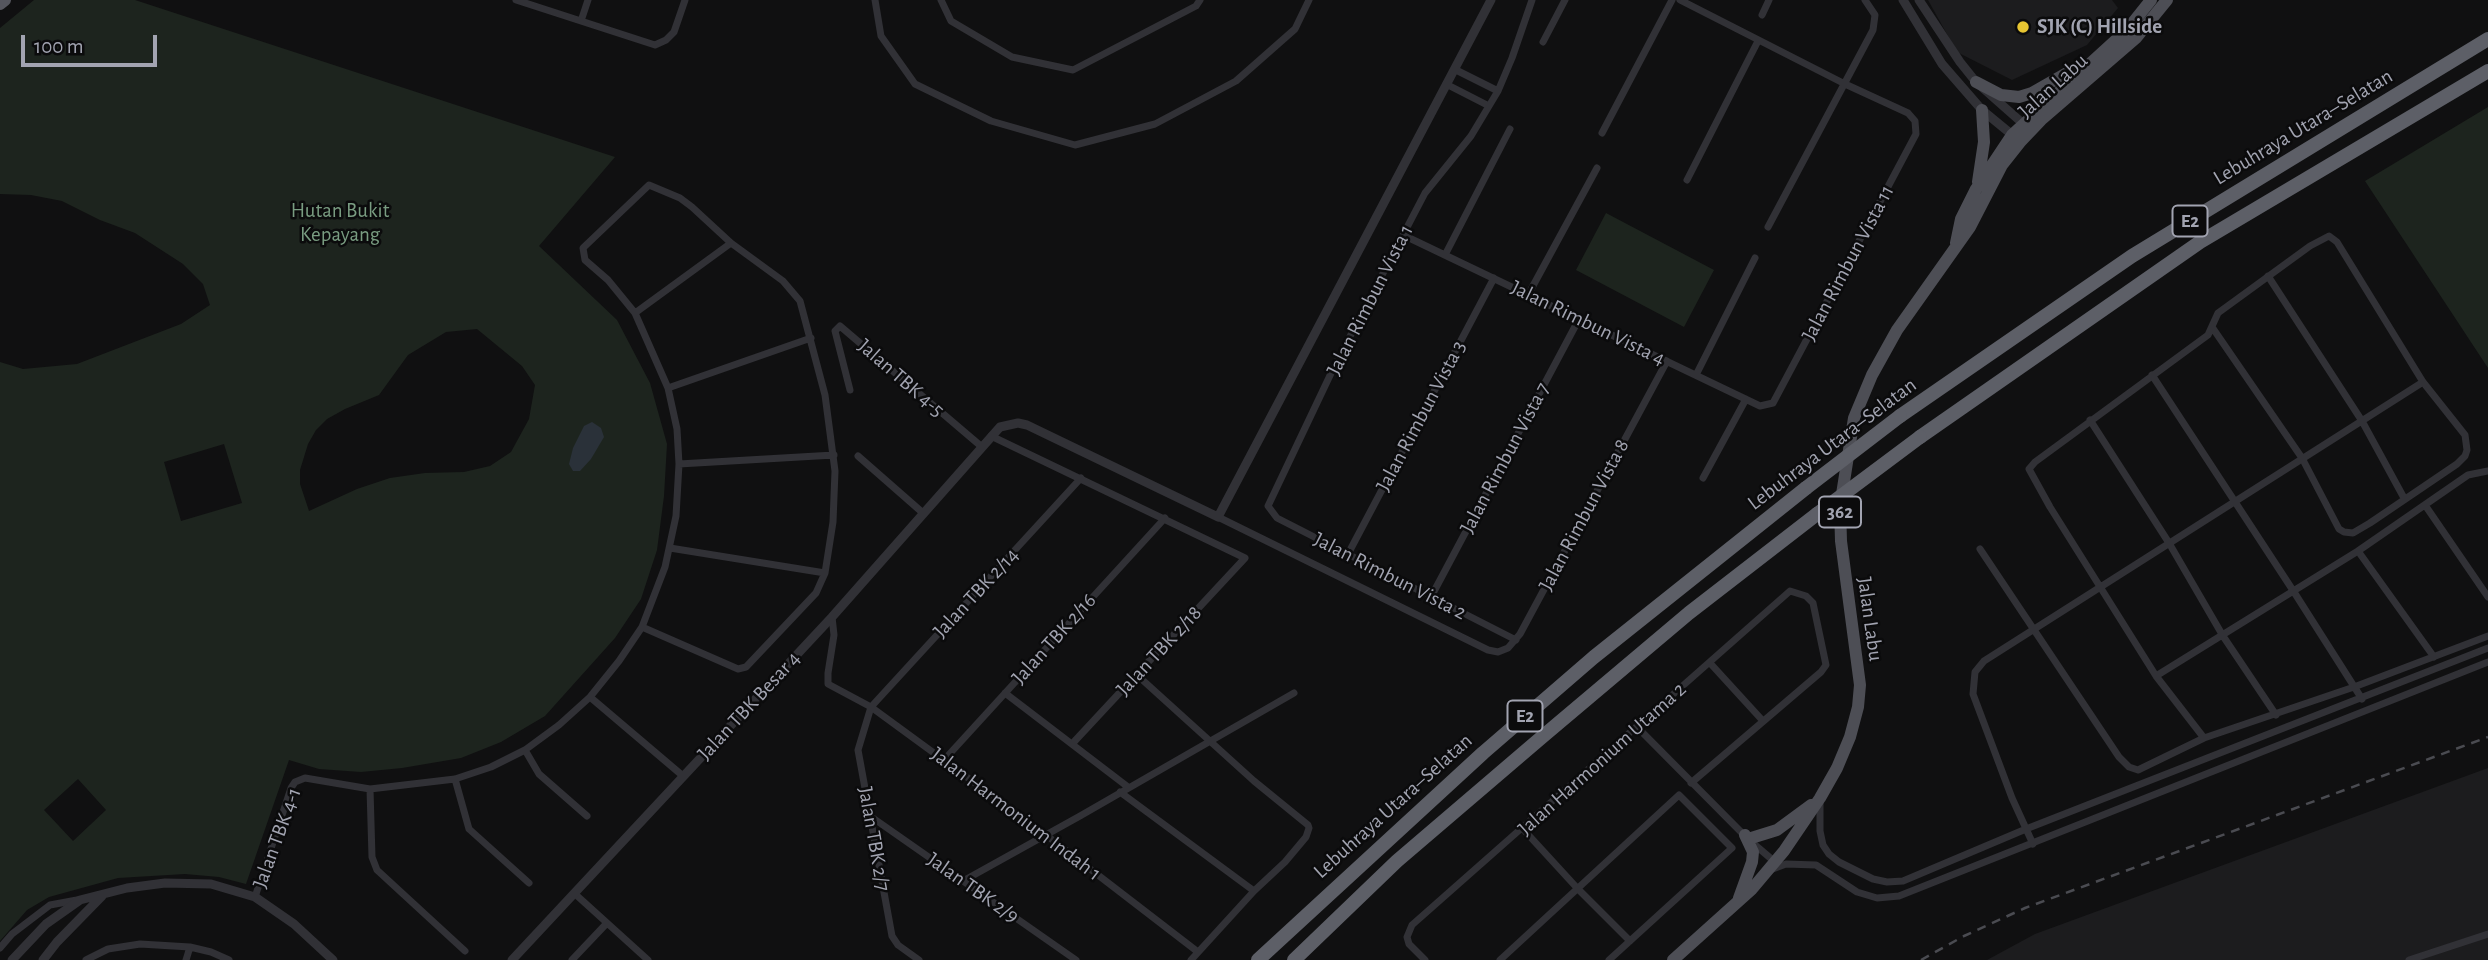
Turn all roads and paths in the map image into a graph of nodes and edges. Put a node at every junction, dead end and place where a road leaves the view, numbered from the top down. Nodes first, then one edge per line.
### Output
1 (5, 0) edge
2 (516, 0) edge
3 (588, 0) edge
4 (685, 0) edge
5 (876, 0) edge
6 (941, 0) edge
7 (1200, 0) edge
8 (1309, 0) edge
9 (1491, 0) edge
10 (1532, 0) edge
11 (1565, 0) edge
12 (1672, 0) edge
13 (1679, 0) edge
14 (1769, 0) edge
15 (1865, 0) edge
16 (1903, 0) edge
17 (1919, 0) edge
18 (2151, 0) edge
19 (2167, 0) edge
20 (0, 5) edge
21 (1762, 15) dead end
22 (581, 21) junction
23 (2488, 39) edge
24 (1758, 41) junction
25 (1543, 42) dead end
26 (2097, 56) junction
27 (1454, 69) junction
28 (2488, 71) edge
29 (1976, 82) junction
30 (1446, 84) junction
31 (1845, 84) junction
32 (1498, 91) junction
33 (1489, 106) junction
34 (1982, 110) junction
35 (2027, 127) junction
36 (1510, 129) dead end
37 (1602, 133) dead end
38 (2016, 138) junction
39 (1597, 168) dead end
40 (1687, 180) dead end
41 (1976, 189) junction
42 (1768, 227) dead end
43 (1403, 235) junction
44 (731, 243) junction
45 (1956, 246) junction
46 (1445, 255) junction
47 (1755, 258) dead end
48 (2269, 276) junction
49 (1494, 278) junction
50 (1528, 295) junction
51 (635, 313) junction
52 (1579, 319) junction
53 (2212, 327) junction
54 (811, 338) junction
55 (1667, 361) junction
56 (1696, 375) junction
57 (2152, 375) junction
58 (2423, 382) junction
59 (668, 388) junction
60 (849, 390) dead end
61 (1746, 399) junction
62 (1773, 403) joint
63 (2090, 420) junction
64 (2361, 421) junction
65 (991, 436) junction
66 (982, 447) junction
67 (834, 455) junction
68 (858, 456) dead end
69 (2302, 458) junction
70 (679, 464) junction
71 (2488, 471) edge
72 (1081, 478) junction
73 (1703, 478) dead end
74 (2404, 498) junction
75 (2235, 501) junction
76 (2425, 505) junction
77 (1268, 506) joint
78 (923, 513) junction
79 (1218, 517) junction
80 (1165, 518) junction
81 (2169, 543) junction
82 (670, 548) junction
83 (1980, 549) dead end
84 (2358, 551) junction
85 (1348, 554) junction
86 (825, 573) junction
87 (2100, 587) junction
88 (2294, 592) junction
89 (1431, 597) junction
90 (2488, 597) edge
91 (832, 617) junction
92 (642, 627) junction
93 (2035, 628) junction
94 (2223, 636) junction
95 (2488, 636) edge
96 (1516, 640) junction
97 (2488, 648) edge
98 (2434, 657) junction
99 (2488, 662) edge
100 (1710, 663) junction
101 (1136, 675) junction
102 (2156, 676) junction
103 (2354, 687) junction
104 (1294, 692) dead end
105 (1005, 693) junction
106 (590, 697) junction
107 (2362, 699) junction
108 (871, 707) junction
109 (2276, 715) junction
110 (1763, 721) junction
111 (1637, 727) junction
112 (2204, 738) junction
113 (1210, 740) junction
114 (1072, 744) junction
115 (525, 750) junction
116 (944, 760) junction
117 (683, 776) junction
118 (455, 779) junction
119 (1691, 783) junction
120 (1128, 787) junction
121 (370, 789) junction
122 (1121, 792) junction
123 (1820, 799) junction
124 (587, 816) dead end
125 (870, 816) junction
126 (1523, 829) junction
127 (2025, 829) junction
128 (1046, 835) junction
129 (1746, 837) junction
130 (2033, 844) junction
131 (1771, 866) junction
132 (963, 881) junction
133 (529, 883) dead end
134 (1578, 889) junction
135 (1254, 891) junction
136 (574, 893) junction
137 (104, 895) junction
138 (255, 897) junction
139 (80, 900) junction
140 (1735, 904) junction
141 (607, 923) junction
142 (2488, 934) edge
143 (1630, 941) junction
144 (190, 947) junction
145 (0, 948) edge
146 (465, 950) dead end
147 (1198, 952) junction
148 (12, 960) edge
149 (43, 960) edge
150 (86, 960) edge
151 (186, 960) edge
152 (229, 960) edge
153 (333, 960) edge
154 (512, 960) edge
155 (572, 960) edge
156 (648, 960) edge
157 (919, 960) edge
158 (1076, 960) edge
159 (1191, 960) edge
160 (1258, 960) edge
161 (1294, 960) edge
162 (1425, 960) edge
163 (1500, 960) edge
164 (1609, 960) edge
165 (1673, 960) edge
166 (2409, 960) edge

1 - 20 highway
2 - 22 street
3 - 22 street
4 - 22 street
5 - 8 street
6 - 7 street
9 - 27 street
10 - 32 street, Jalan Rimbun Vista 1
11 - 25 street
12 - 37 street
13 - 24 street
14 - 21 street
15 - 31 street
16 - 34 street
17 - 29 street
18 - 26 main road, Jalan Labu / 362
19 - 35 main road, Jalan Labu / 362
23 - 160 highway, Lebuhraya Utara–Selatan / E2, bridge
24 - 31 street
24 - 40 street
26 - 29 main road
26 - 35 main road, Jalan Labu / 362
27 - 30 street
27 - 32 street
28 - 161 highway, Lebuhraya Utara–Selatan / E2, bridge
29 - 35 street
30 - 33 street
30 - 79 street
31 - 42 street
31 - 62 street, Jalan Rimbun Vista 11
32 - 33 street, Jalan Rimbun Vista 1
33 - 43 street, Jalan Rimbun Vista 1
34 - 38 street
34 - 41 main road
35 - 38 main road, Jalan Labu / 362
36 - 46 street
38 - 41 main road, Jalan Labu / 362
38 - 45 main road, Jalan Labu / 362
39 - 50 street
41 - 45 main road, Jalan Labu / 362
43 - 46 street, Jalan Rimbun Vista 4
43 - 77 street, Jalan Rimbun Vista 1
44 - 51 street
44 - 51 street
44 - 54 street
45 - 123 main road, Jalan Labu / 362
46 - 49 street, Jalan Rimbun Vista 4
47 - 56 street
48 - 53 street
48 - 58 street
48 - 64 street
49 - 50 street, Jalan Rimbun Vista 4
49 - 85 street, Jalan Rimbun Vista 3
50 - 52 street, Jalan Rimbun Vista 4
51 - 59 street
52 - 55 street, Jalan Rimbun Vista 4
52 - 89 street, Jalan Rimbun Vista 7
53 - 57 street
53 - 69 street
54 - 59 street
54 - 67 street
55 - 56 street, Jalan Rimbun Vista 4
55 - 96 street, Jalan Rimbun Vista 8
56 - 61 street, Jalan Rimbun Vista 4
57 - 63 street
57 - 75 street
58 - 64 street
58 - 74 street
59 - 70 street
60 - 66 street, Jalan TBK 4-5
61 - 62 street, Jalan Rimbun Vista 4
61 - 73 street
63 - 81 street
63 - 87 street
64 - 69 street
64 - 74 street
65 - 66 street, Jalan TBK Besar 4
65 - 72 street
65 - 79 street
66 - 78 street, Jalan TBK Besar 4
67 - 70 street
67 - 86 street
68 - 78 street
69 - 74 street
69 - 75 street
70 - 82 street
71 - 76 street
72 - 80 street
72 - 108 street, Jalan TBK 2/14
75 - 81 street
75 - 88 street
76 - 84 street
76 - 90 street
77 - 85 street, Jalan Rimbun Vista 2
78 - 91 street, Jalan TBK Besar 4
79 - 96 street
80 - 101 street, Jalan TBK 2/18
80 - 105 street, Jalan TBK 2/16
81 - 87 street
81 - 94 street
82 - 86 street
82 - 92 street
83 - 93 street
84 - 88 street
84 - 98 street
85 - 89 street, Jalan Rimbun Vista 2
86 - 92 street
87 - 93 street
87 - 102 street
88 - 94 street
88 - 103 street
89 - 96 street, Jalan Rimbun Vista 2
91 - 108 street, Jalan Harmonium Indah 1
91 - 117 street, Jalan TBK Besar 4
92 - 106 street
93 - 112 street
93 - 127 street
94 - 102 street
94 - 109 street
95 - 98 street
97 - 107 street
98 - 103 street
99 - 130 street
100 - 110 street
100 - 110 street, Jalan Harmonium Utama 2
100 - 111 street, Jalan Harmonium Utama 2
101 - 113 street
101 - 114 street, Jalan TBK 2/18
102 - 112 street
103 - 107 street
103 - 109 street
104 - 113 street
105 - 114 street
105 - 116 street, Jalan TBK 2/16
106 - 115 street
106 - 117 street
107 - 127 street
108 - 116 street, Jalan Harmonium Indah 1
108 - 125 street, Jalan TBK 2/7
109 - 112 street
110 - 119 street
111 - 119 street
111 - 126 street, Jalan Harmonium Utama 2
113 - 120 street
113 - 135 street
114 - 120 street
115 - 118 street
115 - 124 street
116 - 128 street, Jalan Harmonium Indah 1
117 - 136 street, Jalan TBK Besar 4
118 - 121 street
118 - 133 street
119 - 129 street
120 - 122 street
121 - 138 street, Jalan TBK 4-1
121 - 146 street
122 - 128 street
122 - 135 street
123 - 127 street
123 - 129 main road
123 - 131 main road, Jalan Labu / 362
125 - 132 street, Jalan TBK 2/9
125 - 157 street, Jalan TBK 2/7
126 - 134 street
126 - 162 street, Jalan Harmonium Utama 2
127 - 130 street
128 - 132 street
128 - 147 street, Jalan Harmonium Indah 1
129 - 131 street
129 - 140 main road
130 - 131 street
131 - 140 main road, Jalan Labu / 362
132 - 158 street, Jalan TBK 2/9
134 - 143 street
134 - 143 street
134 - 163 street
135 - 147 street
136 - 141 street
136 - 154 street, Jalan TBK Besar 4
137 - 138 street
137 - 139 street
137 - 149 street
138 - 153 street
139 - 145 street
139 - 148 street
140 - 165 main road, Jalan Labu / 362
141 - 155 street
141 - 156 street
142 - 166 street
143 - 164 street
144 - 150 street
144 - 151 street
144 - 152 street
147 - 159 street

